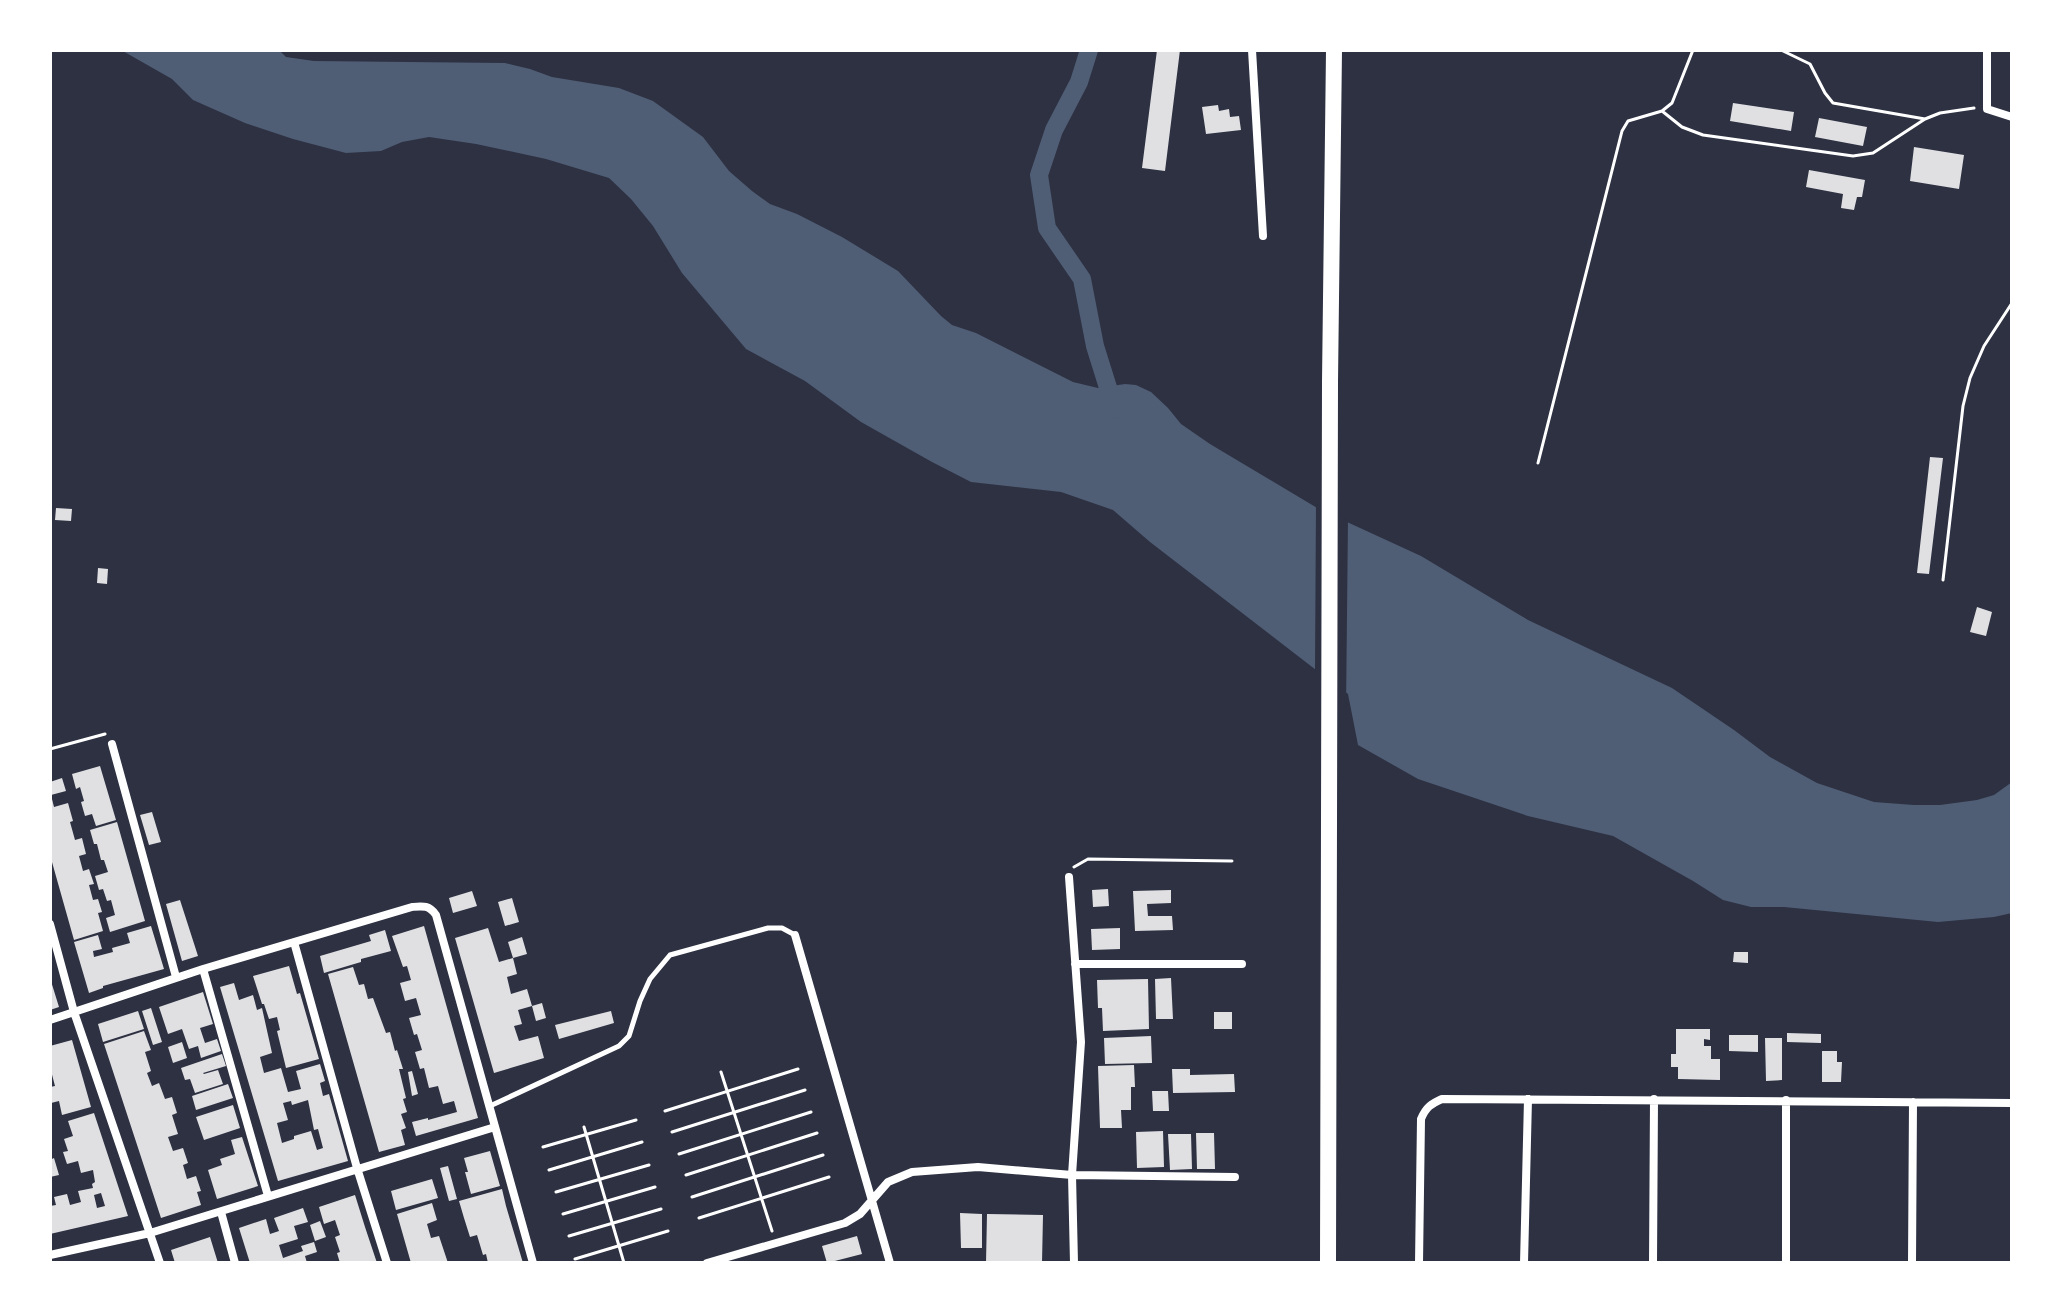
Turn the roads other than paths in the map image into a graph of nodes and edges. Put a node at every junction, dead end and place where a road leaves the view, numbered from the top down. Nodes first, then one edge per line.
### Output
1 (1252, 50) edge
2 (1334, 50) edge
3 (1987, 50) edge
4 (2012, 117) edge
5 (1263, 236) dead end
6 (112, 744) dead end
7 (1069, 877) road end
8 (50, 924) edge
9 (795, 935) joint
10 (294, 942) junction
11 (1075, 964) junction
12 (1242, 964) dead end
13 (203, 969) junction
14 (176, 977) junction
15 (74, 1012) junction
16 (50, 1020) edge
17 (1528, 1099) junction
18 (1654, 1099) junction
19 (1786, 1100) junction
20 (1913, 1102) junction
21 (2012, 1103) edge
22 (490, 1106) junction
23 (495, 1127) junction
24 (357, 1168) junction
25 (1072, 1175) junction
26 (1235, 1177) dead end
27 (268, 1196) junction
28 (872, 1202) junction
29 (221, 1212) junction
30 (150, 1233) junction
31 (50, 1255) edge
32 (722, 1260) edge
33 (160, 1263) edge
34 (235, 1263) edge
35 (387, 1263) edge
36 (533, 1263) edge
37 (707, 1263) edge
38 (890, 1263) edge
39 (1074, 1263) edge
40 (1328, 1263) edge
41 (1419, 1263) edge
42 (1524, 1263) edge
43 (1653, 1263) edge
44 (1786, 1263) edge
45 (1912, 1263) edge

1 - 5 street
2 - 40 highway
3 - 4 street
6 - 14 street
7 - 11 street
8 - 15 street
9 - 22 lane
9 - 28 street
10 - 13 street
10 - 22 street
10 - 24 street
11 - 12 street
11 - 25 street
13 - 14 street
13 - 27 street
14 - 15 street
15 - 16 street
15 - 30 street
17 - 18 street
17 - 41 street
17 - 42 street
18 - 19 street
18 - 43 street
19 - 20 street
19 - 44 street
20 - 21 street
20 - 45 street
22 - 23 street
23 - 24 street
23 - 36 street
24 - 27 street
24 - 35 street
25 - 26 street
25 - 28 street
25 - 39 street
27 - 29 street
28 - 32 street
28 - 38 street
29 - 30 street
29 - 34 street
30 - 31 street
30 - 33 street
32 - 37 street

